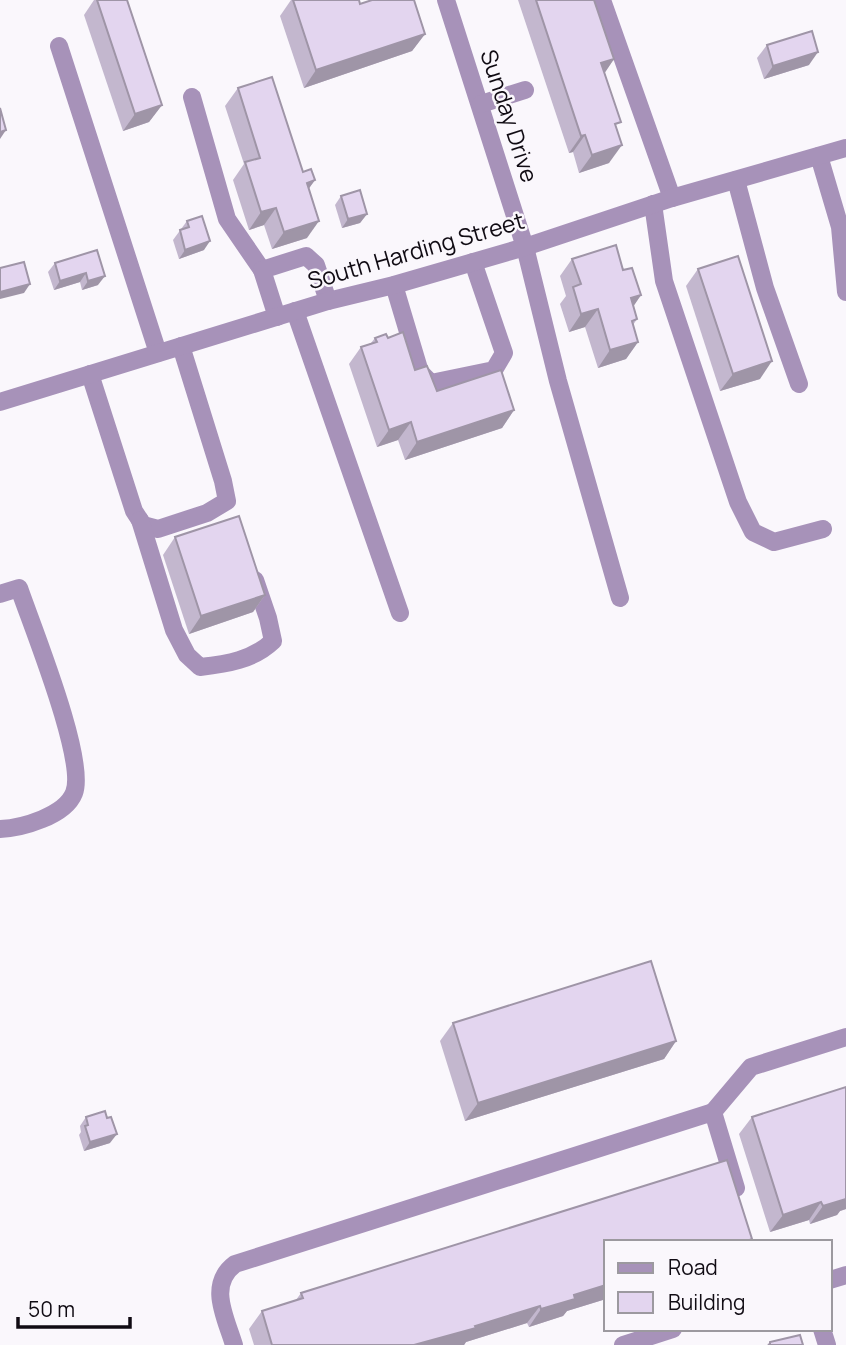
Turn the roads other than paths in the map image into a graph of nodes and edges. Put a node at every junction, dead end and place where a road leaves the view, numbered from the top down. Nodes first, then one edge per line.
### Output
1 (446, 0) edge
2 (602, 0) edge
3 (59, 46) dead end
4 (525, 90) dead end
5 (192, 97) dead end
6 (481, 104) junction
7 (846, 148) edge
8 (819, 156) junction
9 (736, 180) junction
10 (672, 198) junction
11 (653, 204) junction
12 (524, 247) junction
13 (474, 262) junction
14 (262, 270) junction
15 (394, 285) junction
16 (846, 292) edge
17 (328, 301) junction
18 (295, 311) junction
19 (277, 317) junction
20 (181, 346) junction
21 (158, 353) junction
22 (90, 374) junction
23 (799, 384) dead end
24 (0, 402) edge
25 (140, 520) junction
26 (823, 529) dead end
27 (250, 566) edge
28 (0, 594) edge
29 (620, 598) dead end
30 (400, 613) dead end
31 (0, 829) edge
32 (846, 1037) edge
33 (713, 1112) junction
34 (740, 1203) edge
35 (667, 1331) edge
36 (234, 1345) edge
37 (623, 1345) edge

1 - 6 street, Sunday Drive
2 - 10 street
3 - 21 street
4 - 6 street
5 - 14 street
6 - 12 street, Sunday Drive
7 - 8 street, South Harding Street
8 - 9 street, South Harding Street
8 - 16 street
9 - 10 street, South Harding Street
9 - 23 street
10 - 11 street, South Harding Street
11 - 12 street, South Harding Street
11 - 26 street
12 - 13 street, South Harding Street
12 - 29 street, Sunday Drive
13 - 15 street, South Harding Street
13 - 15 street
14 - 17 street
14 - 19 street
15 - 17 street, South Harding Street
17 - 18 street, South Harding Street
18 - 19 street, South Harding Street
18 - 30 street
19 - 20 street, South Harding Street
20 - 21 street, South Harding Street
20 - 25 street
21 - 22 street, South Harding Street
22 - 24 street, South Harding Street
22 - 25 street
25 - 27 street
28 - 31 street
32 - 33 street
33 - 34 street
33 - 36 street
35 - 37 street

